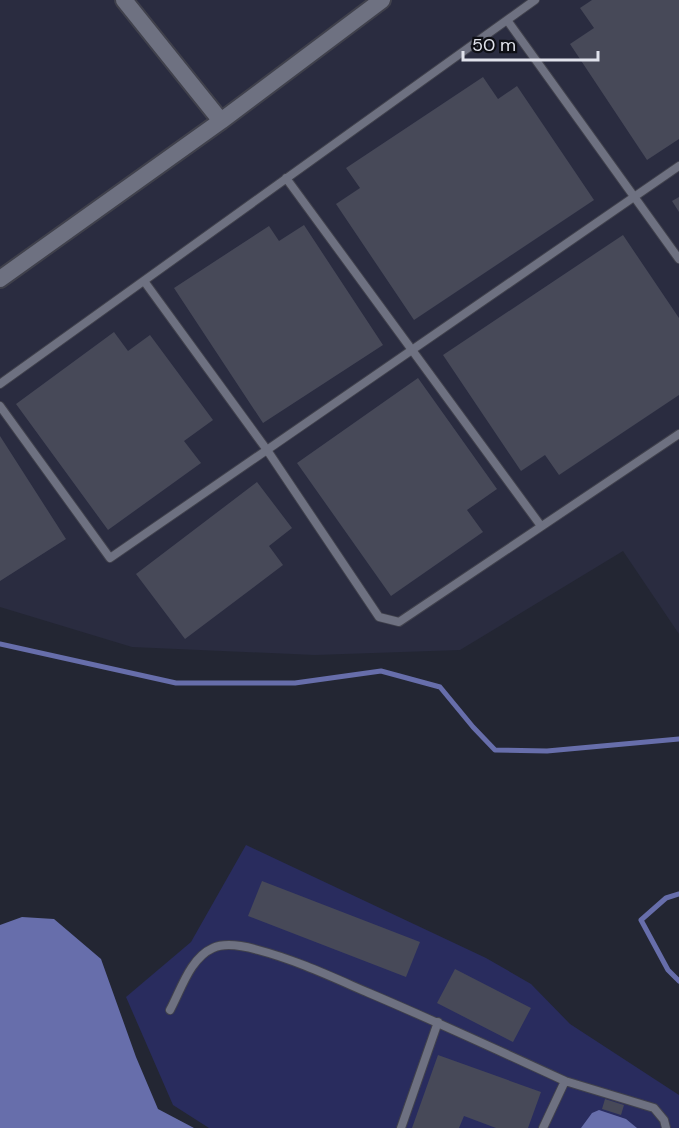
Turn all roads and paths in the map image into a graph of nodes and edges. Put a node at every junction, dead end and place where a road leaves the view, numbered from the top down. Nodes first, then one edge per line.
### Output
1 (124, 0) edge
2 (382, 0) edge
3 (535, 0) edge
4 (507, 20) junction
5 (221, 120) junction
6 (679, 166) edge
7 (286, 178) junction
8 (634, 197) junction
9 (679, 260) edge
10 (0, 279) edge
11 (144, 281) junction
12 (412, 350) junction
13 (0, 384) edge
14 (0, 406) edge
15 (679, 434) edge
16 (267, 450) junction
17 (541, 526) junction
18 (170, 1010) dead end
19 (438, 1022) junction
20 (565, 1081) junction
21 (401, 1128) edge
22 (543, 1128) edge
23 (666, 1128) edge

1 - 5 street
2 - 5 street
3 - 4 lane
4 - 7 lane
4 - 8 lane
5 - 10 street
6 - 8 lane
7 - 11 lane
7 - 12 lane
8 - 9 lane
8 - 12 lane
11 - 13 lane
11 - 16 lane
12 - 16 lane
12 - 17 lane
14 - 16 lane
15 - 17 lane
16 - 17 lane
18 - 19 lane
19 - 20 lane
19 - 21 lane
20 - 22 lane
20 - 23 lane

